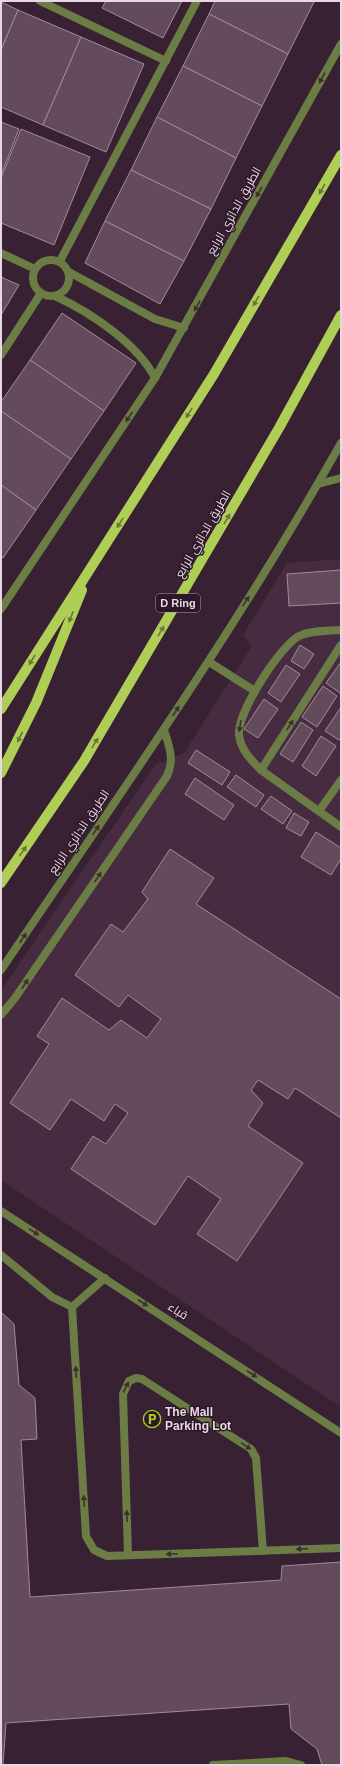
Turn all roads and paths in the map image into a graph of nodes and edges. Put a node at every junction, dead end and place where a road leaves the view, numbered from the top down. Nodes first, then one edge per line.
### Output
1 (197, 1) edge
2 (43, 2) edge
3 (341, 44) edge
4 (166, 61) junction
5 (341, 155) edge
6 (1, 253) edge
7 (60, 261) junction
8 (35, 269) junction
9 (69, 272) junction
10 (41, 293) junction
11 (55, 296) junction
12 (341, 315) edge
13 (184, 328) junction
14 (1, 355) edge
15 (155, 378) junction
16 (341, 443) edge
17 (341, 478) edge
18 (318, 484) junction
19 (90, 568) junction
20 (1, 609) edge
21 (341, 630) edge
22 (341, 645) edge
23 (209, 662) junction
24 (255, 691) junction
25 (1, 709) edge
26 (164, 730) junction
27 (261, 770) junction
28 (1, 773) edge
29 (341, 780) edge
30 (319, 811) junction
31 (341, 827) edge
32 (1, 883) edge
33 (1, 970) edge
34 (1, 1015) edge
35 (1, 1211) edge
36 (1, 1255) edge
37 (105, 1278) junction
38 (72, 1307) junction
39 (341, 1433) edge
40 (341, 1548) edge
41 (263, 1550) junction
42 (128, 1555) junction
43 (212, 1765) edge
44 (301, 1765) edge

1 - 4 street
2 - 4 street
3 -> 13 street, الطريق الدائري الرابع
4 - 7 street
5 -> 19 main road
6 - 8 street
7 - 8 street
7 - 9 street
8 - 10 street
9 - 11 street
9 - 13 street
10 - 11 street
10 - 14 street
11 - 15 street
32 -> 12 main road, الطريق الدائري الرابع / D Ring
13 - 15 street, الطريق الدائري الرابع
15 -> 20 street, الطريق الدائري الرابع
16 - 18 street, الطريق الدائري الرابع
17 - 18 street
23 -> 18 street, الطريق الدائري الرابع
19 -> 25 main road
19 -> 28 main road
21 - 24 street
27 -> 22 street
23 - 24 street
26 -> 23 street, الطريق الدائري الرابع
24 -> 27 street
33 -> 26 street, الطريق الدائري الرابع
34 -> 26 street
27 - 30 street
29 - 30 street
30 - 31 street
35 -> 37 street, قباء
36 - 38 street
37 - 38 street
37 -> 39 street, قباء
42 -> 38 street
40 -> 41 street
41 -> 42 street
42 -> 41 street
43 - 44 street

